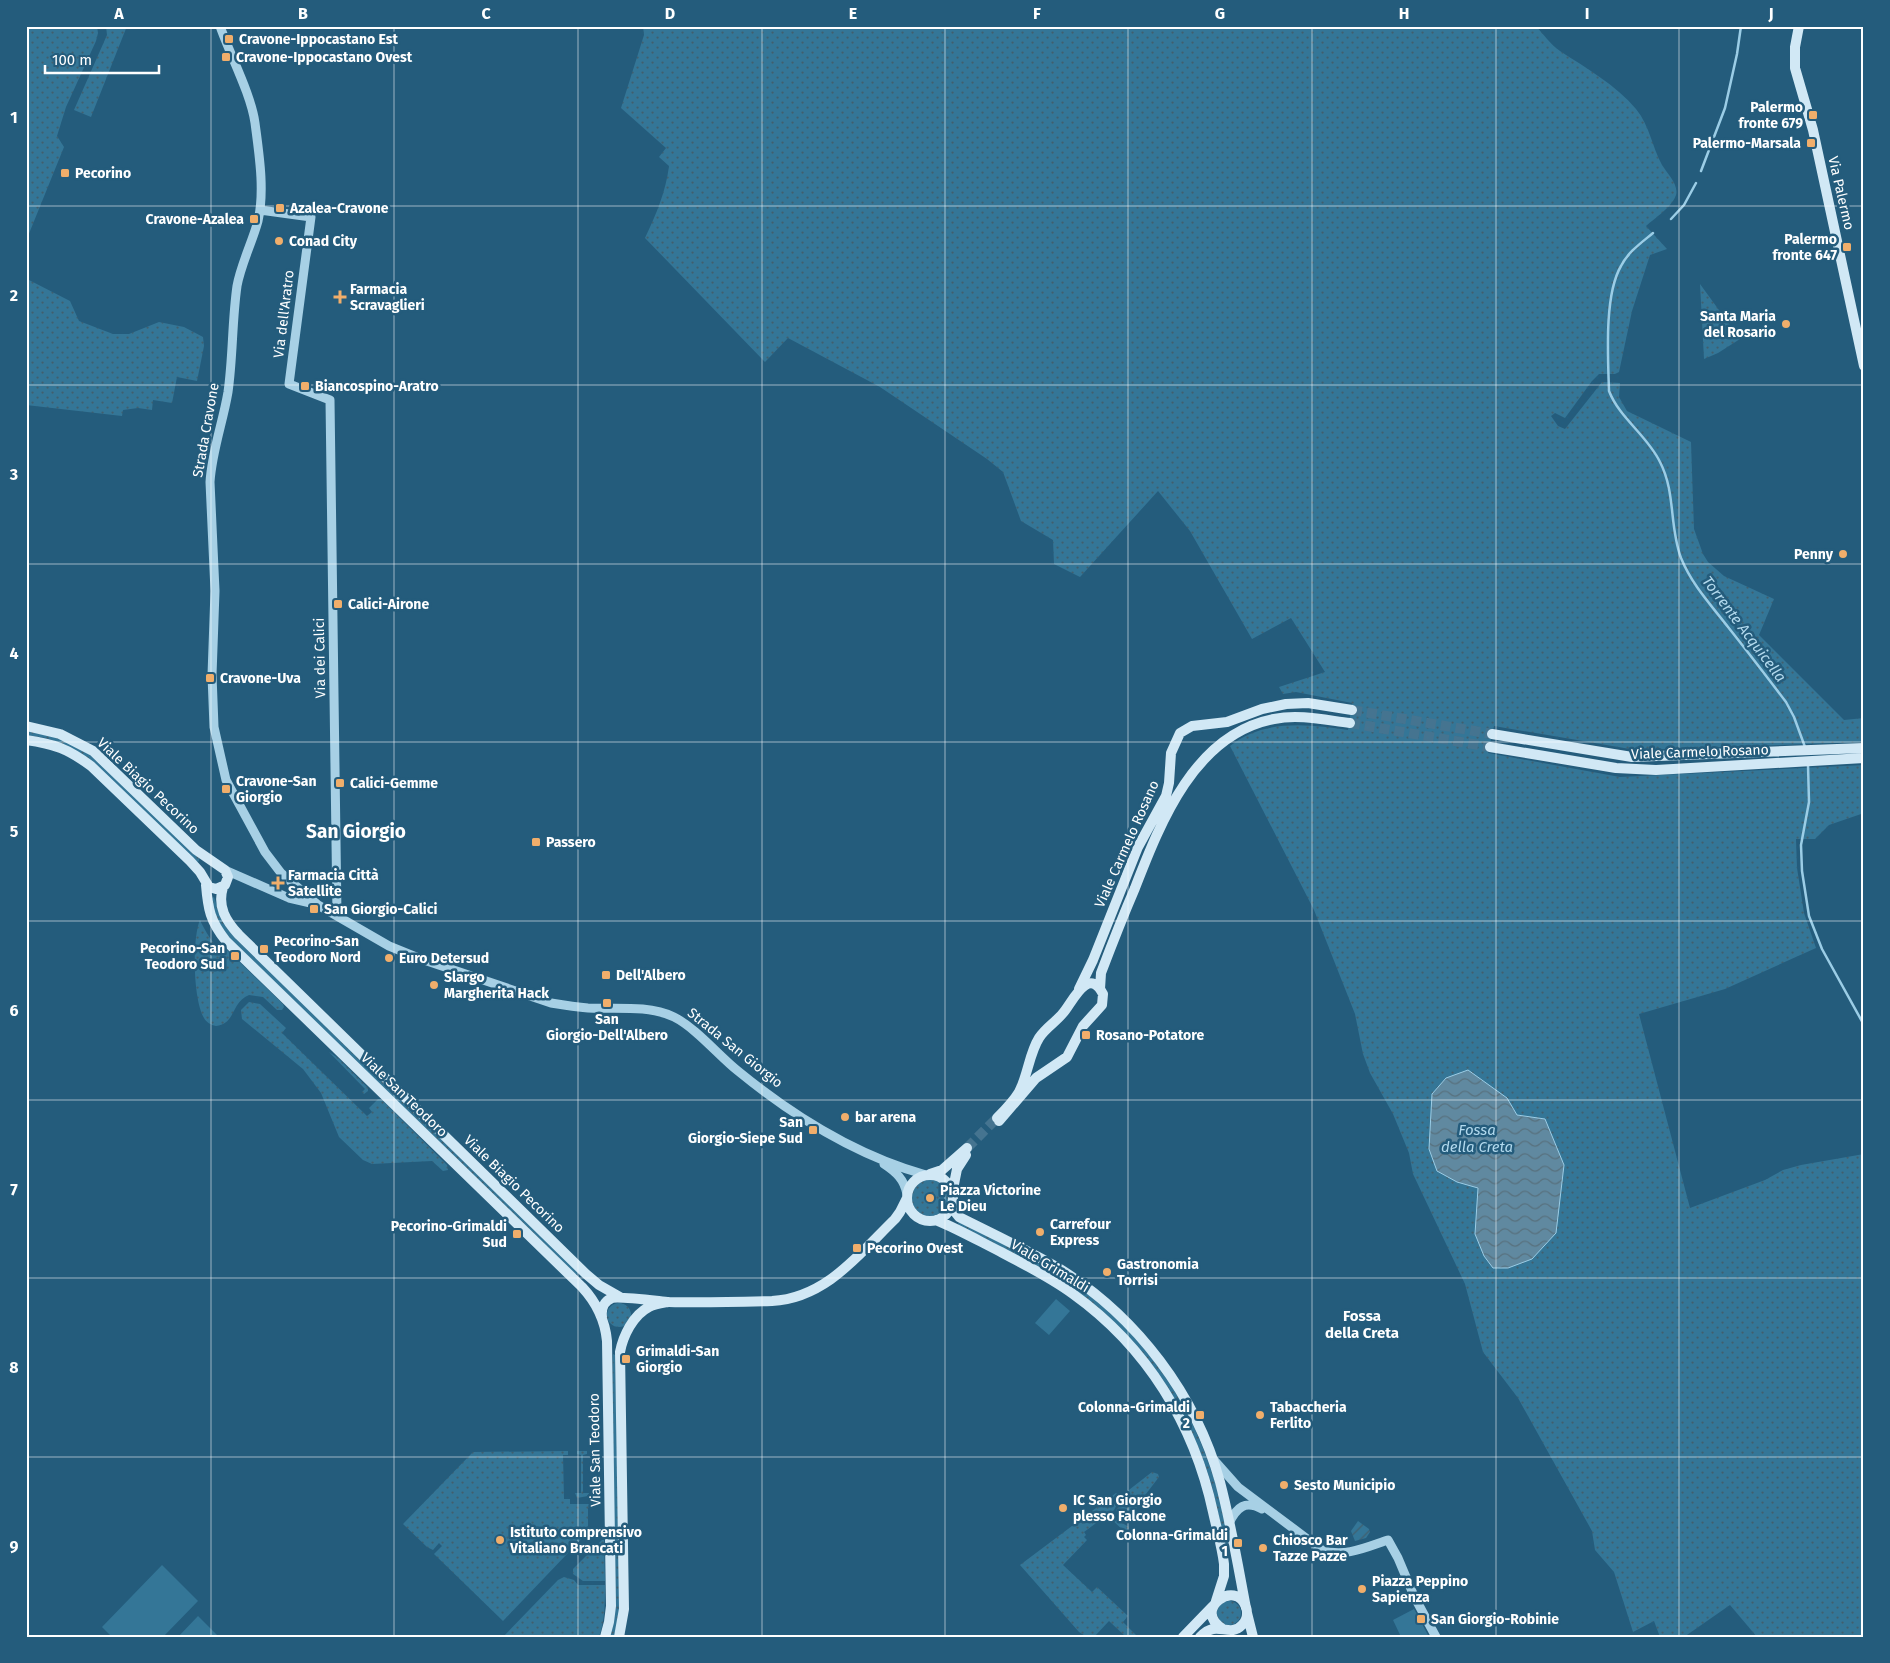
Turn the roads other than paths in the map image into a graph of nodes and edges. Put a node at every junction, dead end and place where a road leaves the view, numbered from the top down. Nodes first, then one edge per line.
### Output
1 (220, 26) edge
2 (1799, 26) edge
3 (260, 210) junction
4 (1864, 366) edge
5 (330, 400) joint
6 (1352, 710) tunnel mouth
7 (1350, 723) tunnel mouth
8 (26, 726) edge
9 (1492, 734) tunnel mouth
10 (26, 740) edge
11 (1490, 747) tunnel mouth
12 (1864, 748) edge
13 (1825, 755) junction
14 (1794, 757) junction
15 (1864, 758) edge
16 (221, 868) junction
17 (245, 880) junction
18 (205, 882) junction
19 (224, 886) junction
20 (294, 886) junction
21 (289, 898) junction
22 (318, 905) junction
23 (338, 916) junction
24 (1079, 989) junction
25 (1100, 989) junction
26 (1032, 1056) junction
27 (1049, 1070) junction
28 (872, 1155) junction
29 (927, 1175) junction
30 (952, 1194) junction
31 (907, 1196) junction
32 (951, 1207) junction
33 (905, 1210) junction
34 (936, 1220) junction
35 (624, 1298) junction
36 (668, 1302) junction
37 (603, 1320) junction
38 (632, 1324) junction
39 (1212, 1458) junction
40 (1272, 1514) junction
41 (1229, 1523) junction
42 (1215, 1603) junction
43 (1247, 1610) junction
44 (1224, 1630) junction
45 (605, 1637) edge
46 (618, 1637) edge
47 (1183, 1637) edge
48 (1200, 1637) edge
49 (1234, 1637) edge
50 (1253, 1637) edge
51 (1436, 1637) edge

1 - 3 street, Strada Cravone
2 - 4 main road, Via Palermo
3 - 5 street, Via dell'Aratro
3 - 20 street, Strada Cravone
5 - 23 street, Via dei Calici
6 - 24 main road, Viale Carmelo Rosano
7 - 25 main road, Viale Carmelo Rosano
8 - 16 main road, Viale Biagio Pecorino
9 - 14 main road, Viale Carmelo Rosano
10 - 18 main road
11 - 14 main road, Viale Carmelo Rosano
12 - 13 main road
13 - 14 main road
13 - 15 main road
16 - 17 street, Strada San Giorgio
16 - 18 main road
16 - 19 main road
17 - 19 street
17 - 21 street, Strada San Giorgio
18 - 19 main road
18 - 37 main road, Viale San Teodoro
19 - 35 main road, Viale Biagio Pecorino
20 - 21 street
20 - 22 street, Strada San Giorgio
21 - 22 street, Strada San Giorgio
22 - 23 street, Strada San Giorgio
23 - 28 street, Strada San Giorgio
24 - 25 main road
24 - 26 main road
25 - 27 main road, Viale Carmelo Rosano
26 - 27 main road
26 - 27 main road
28 - 29 street
28 - 31 street
29 - 30 main road
29 - 30 main road
29 - 31 main road
30 - 32 main road
31 - 33 main road
32 - 34 main road
32 - 39 main road
33 - 34 main road
33 - 36 main road
34 - 42 main road, Viale Grimaldi
35 - 36 main road
35 - 37 main road
35 - 38 main road
36 - 38 main road
37 - 38 main road
37 - 45 main road, Viale San Teodoro
38 - 46 main road
39 - 40 street
39 - 41 main road
40 - 41 street
40 - 51 street
41 - 43 main road
42 - 43 main road
42 - 44 main road
42 - 47 main road, Viale Grimaldi
43 - 44 main road
43 - 50 main road
44 - 48 main road
44 - 49 main road

